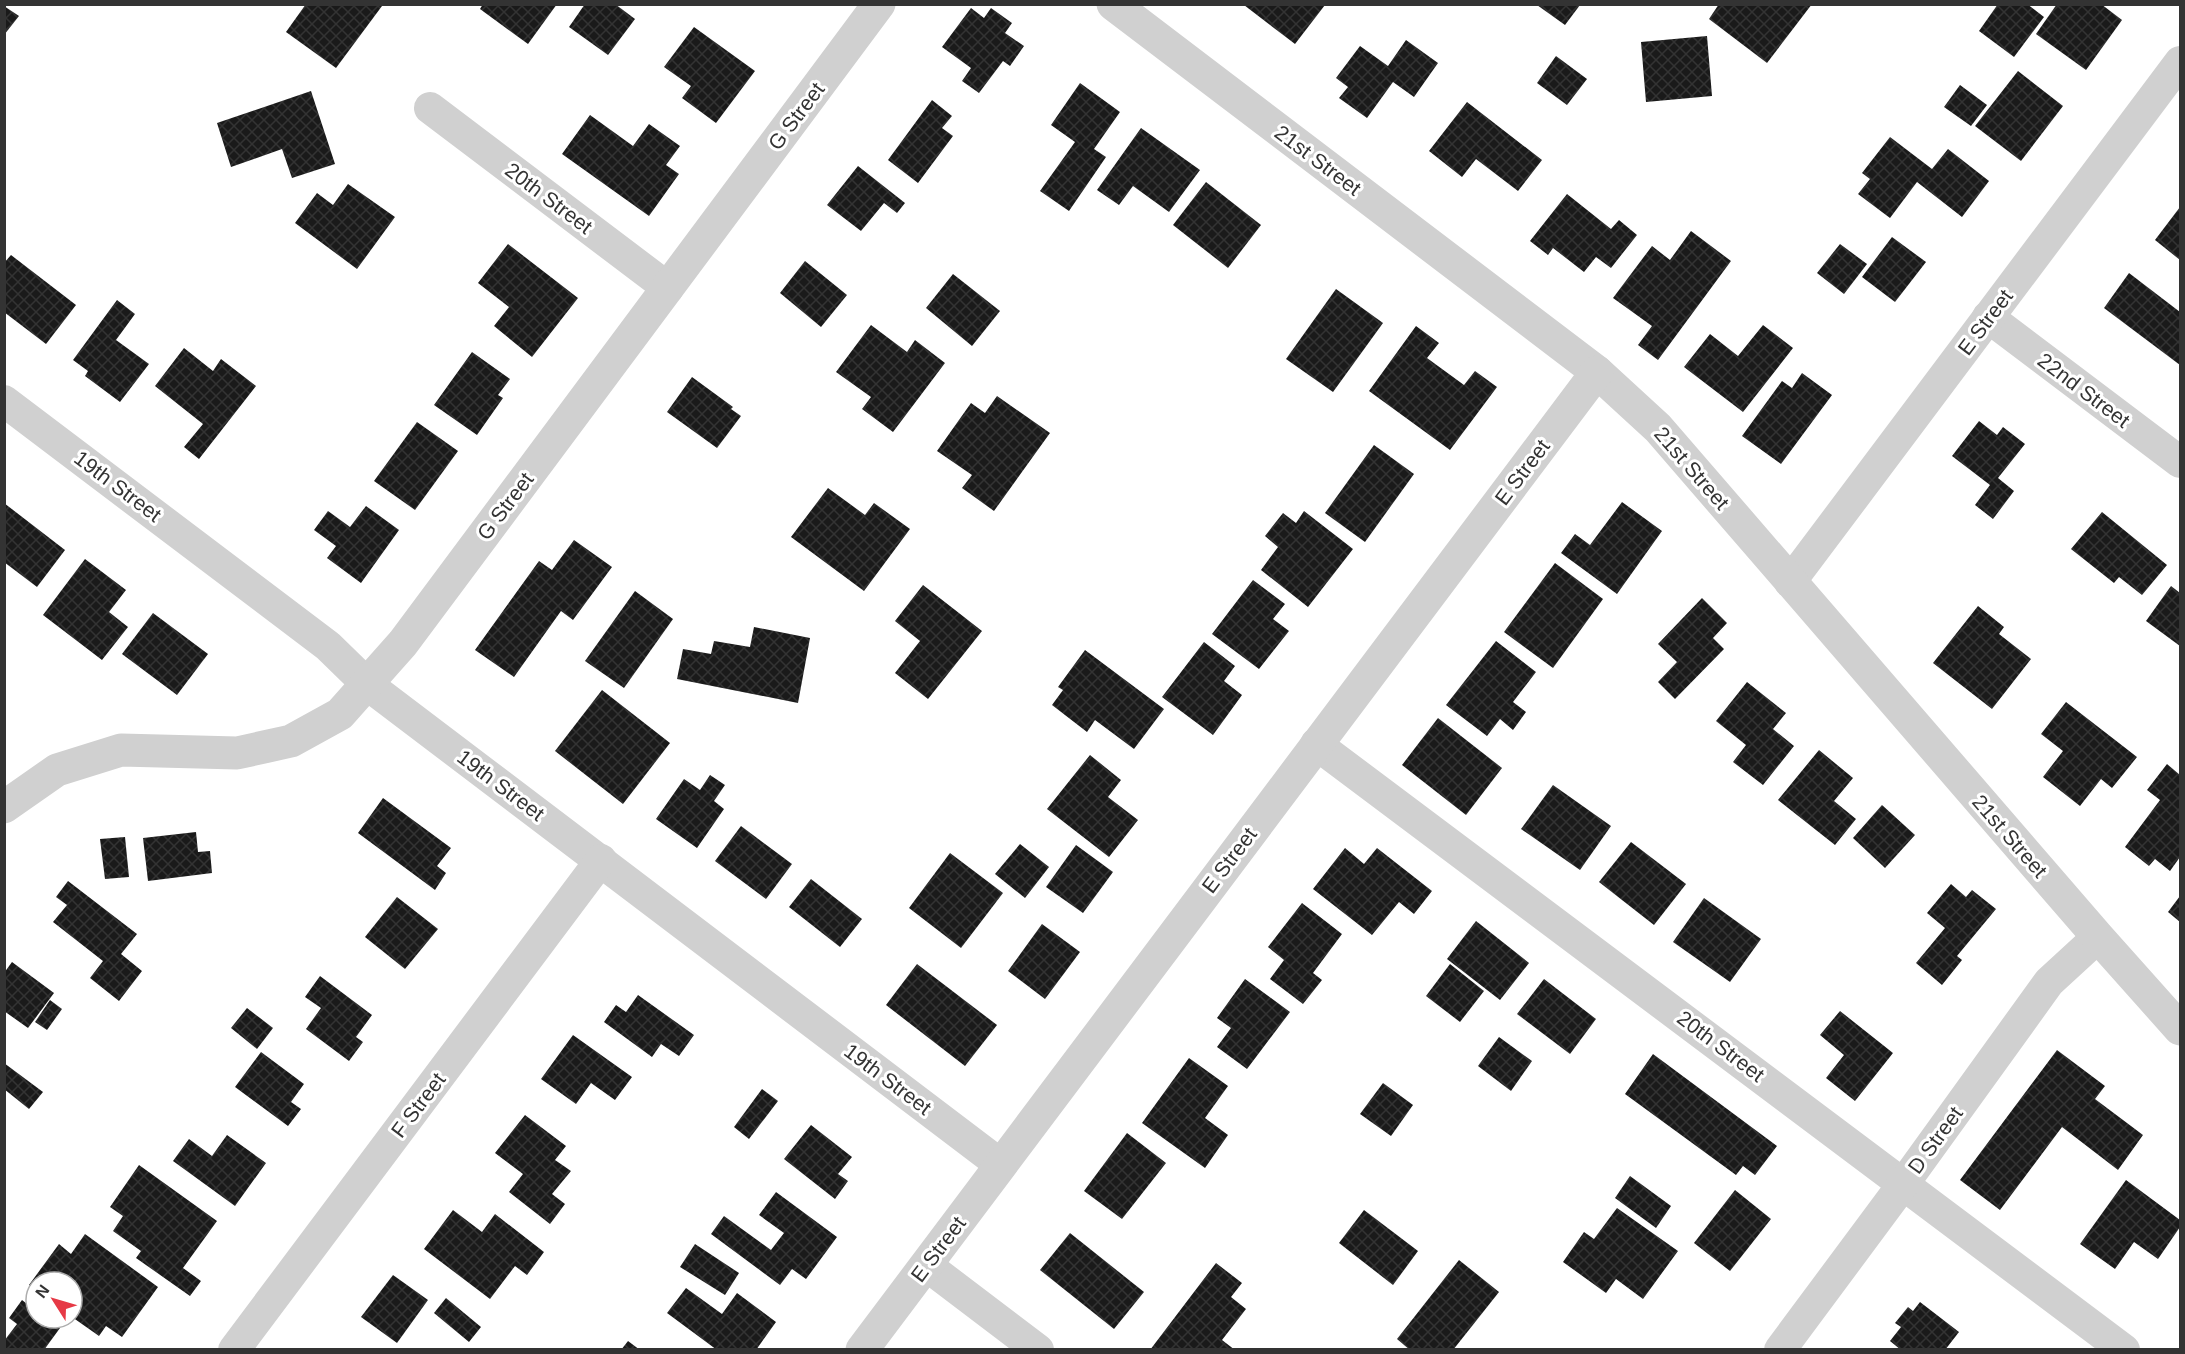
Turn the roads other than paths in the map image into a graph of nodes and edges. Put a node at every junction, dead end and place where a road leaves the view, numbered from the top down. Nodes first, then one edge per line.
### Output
1 (879, 4) edge
2 (1113, 4) edge
3 (2181, 62) edge
4 (430, 108) dead end
5 (668, 288) junction
6 (1988, 317) junction
7 (1597, 372) junction
8 (4, 401) edge
9 (2181, 462) edge
10 (1790, 582) junction
11 (368, 685) junction
12 (1316, 744) junction
13 (4, 807) edge
14 (601, 860) junction
15 (2098, 937) junction
16 (2181, 1029) edge
17 (1001, 1165) junction
18 (1904, 1183) junction
19 (926, 1265) junction
20 (234, 1350) edge
21 (862, 1350) edge
22 (1038, 1350) edge
23 (1780, 1350) edge
24 (2124, 1350) edge

1 - 5 street, G Street
2 - 7 street, 21st Street
3 - 6 street, E Street
4 - 5 street, 20th Street
5 - 11 street, G Street
6 - 9 street, 22nd Street
6 - 10 street, E Street
7 - 10 street, 21st Street
7 - 12 street, E Street
8 - 11 street, 19th Street
10 - 15 street, 21st Street
11 - 13 street, G Street
11 - 14 street, 19th Street
12 - 17 street, E Street
12 - 18 street, 20th Street
14 - 17 street, 19th Street
14 - 20 street, F Street
15 - 16 street, 21st Street
15 - 18 street, D Street
17 - 19 street, E Street
18 - 23 street, D Street
18 - 24 street, 20th Street
19 - 21 street, E Street
19 - 22 street

